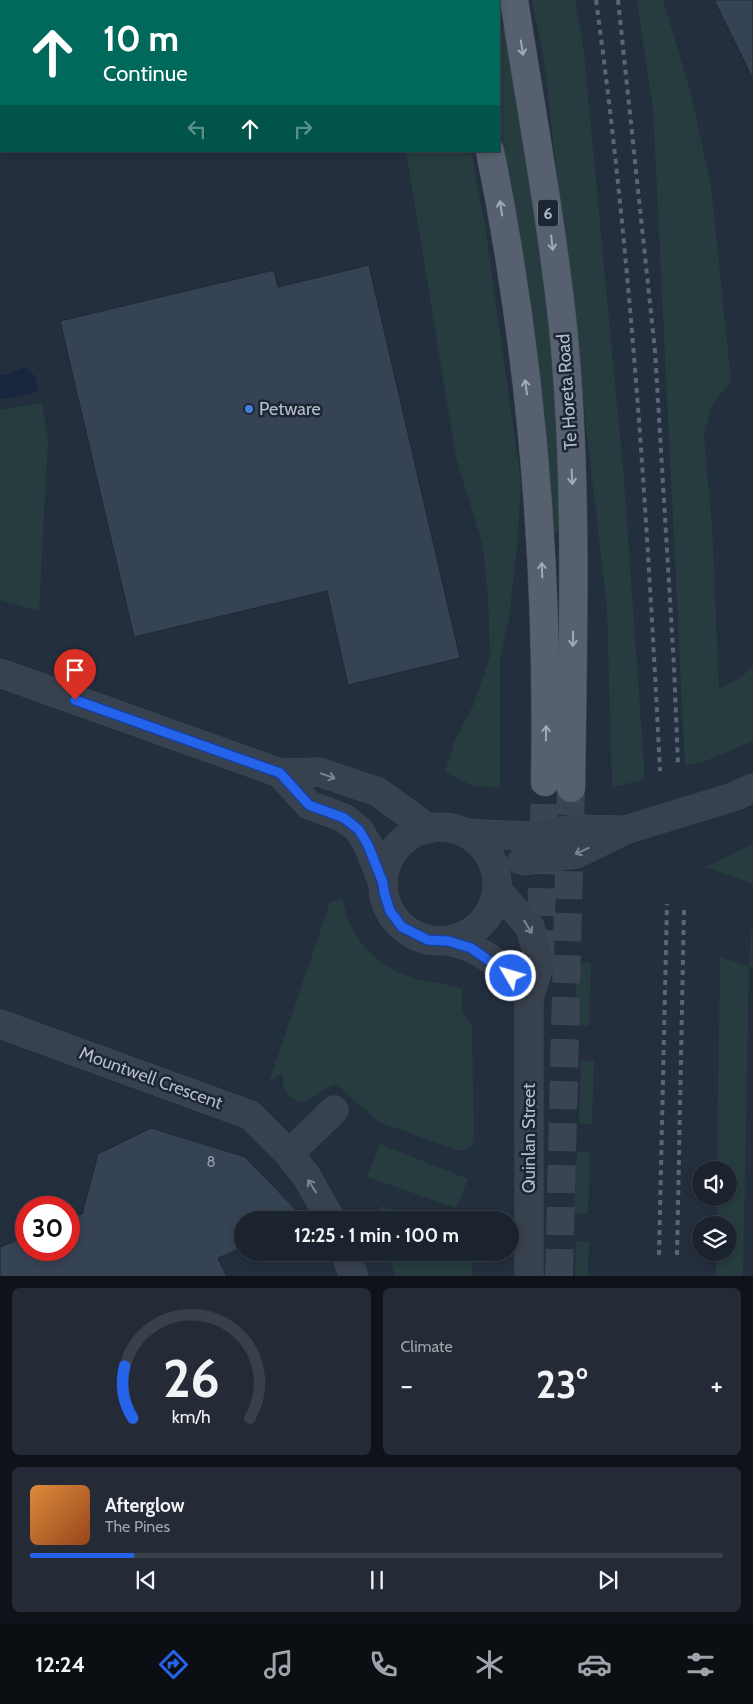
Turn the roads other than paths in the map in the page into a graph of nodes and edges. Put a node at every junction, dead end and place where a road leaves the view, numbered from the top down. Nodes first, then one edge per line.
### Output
1 (514, 0) edge
2 (490, 152) edge
3 (0, 673) edge
4 (280, 773) junction
5 (743, 792) edge
6 (429, 828) junction
7 (465, 833) junction
8 (523, 849) junction
9 (383, 883) junction
10 (497, 887) junction
11 (448, 941) junction
12 (529, 999) junction
13 (0, 1024) edge
14 (334, 1110) dead end
15 (289, 1154) junction
16 (326, 1211) edge
17 (348, 1261) edge
18 (354, 1276) edge
19 (528, 1276) edge

1 -> 2 main road, Te Horeta Road / 6
3 - 4 street
4 -> 6 street
4 - 9 street
5 - 8 street, bridge
6 - 7 street
6 - 9 street
7 - 8 street
7 - 10 street
8 - 10 street
9 - 11 street
10 - 11 street
10 -> 12 street, Quinlan Street
11 - 12 street
12 - 19 street, Quinlan Street
13 - 15 street, Mountwell Crescent
14 - 15 street
16 -> 15 street, Mountwell Crescent
17 - 18 street

